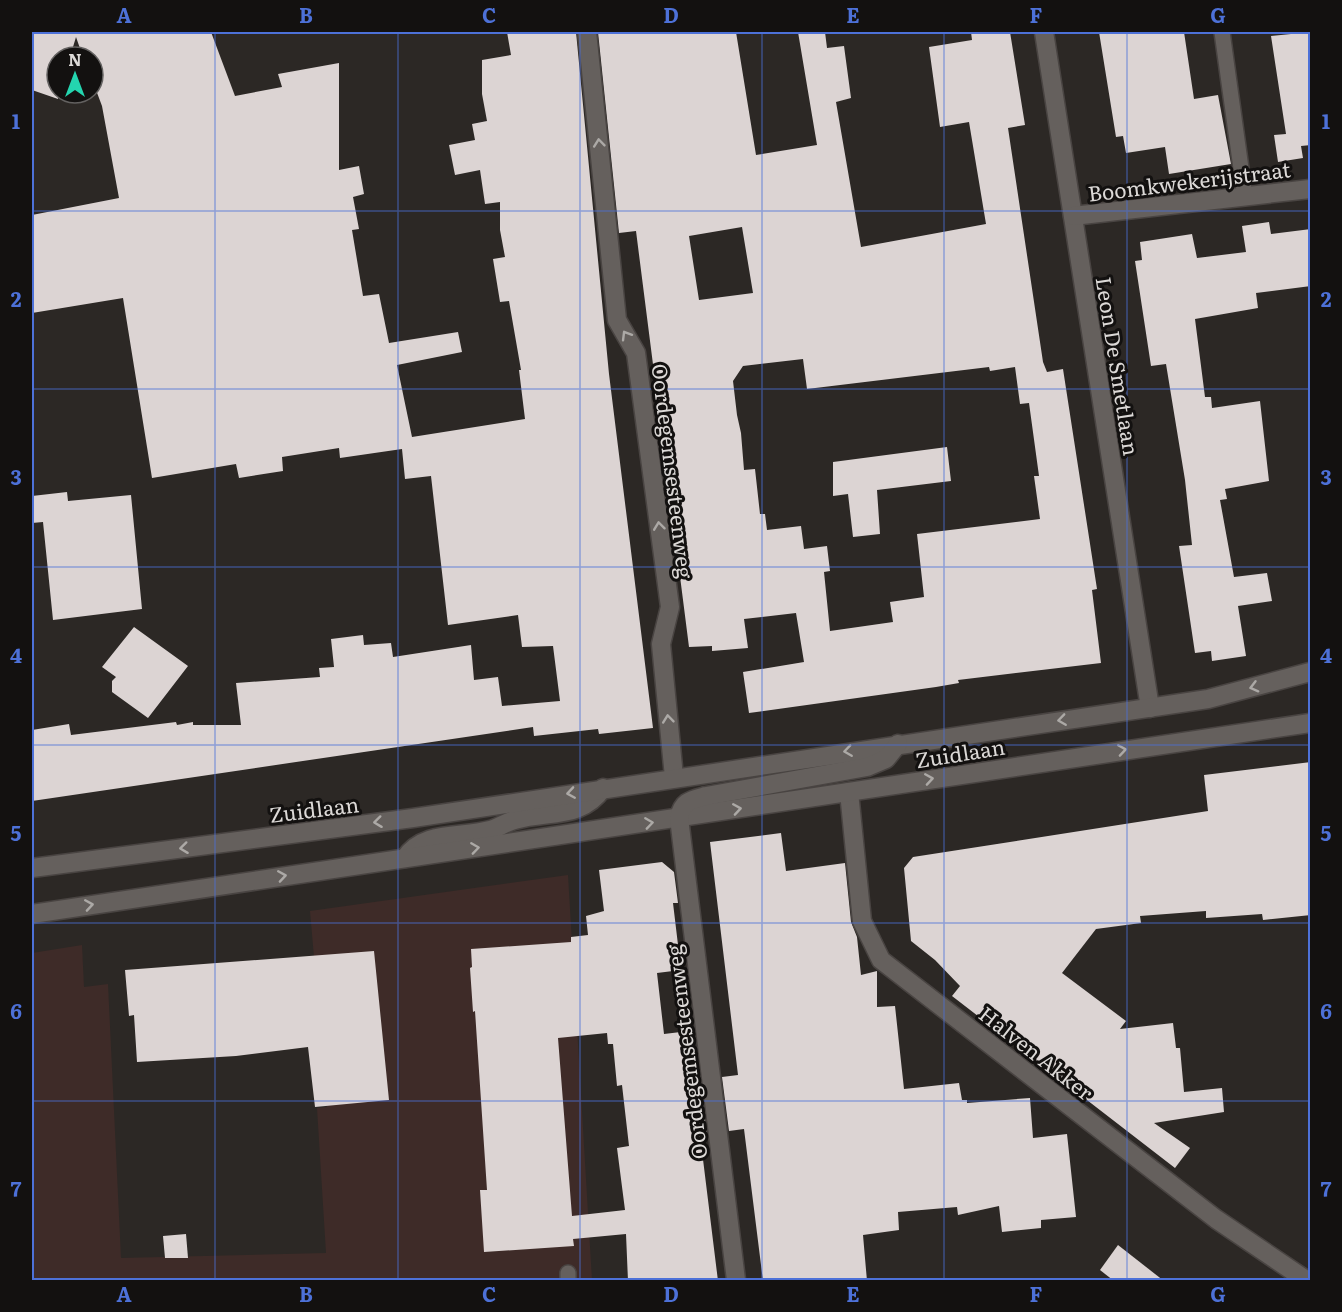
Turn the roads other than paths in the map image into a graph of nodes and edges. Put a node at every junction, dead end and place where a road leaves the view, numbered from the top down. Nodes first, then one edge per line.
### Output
1 (587, 32) edge
2 (1044, 32) edge
3 (1222, 32) edge
4 (1311, 189) edge
5 (1245, 197) junction
6 (1073, 216) junction
7 (1311, 672) edge
8 (1150, 708) junction
9 (1311, 712) edge
10 (1311, 723) edge
11 (1248, 733) junction
12 (898, 744) junction
13 (674, 777) junction
14 (603, 788) junction
15 (849, 792) junction
16 (679, 818) junction
17 (405, 858) junction
18 (32, 868) edge
19 (32, 914) edge
20 (736, 1281) edge
21 (1306, 1281) edge

13 -> 1 main road, Oordegemsesteenweg
2 - 6 main road, Leon De Smetlaan
3 - 5 lane
4 - 5 main road, Boomkwekerijstraat
5 - 6 main road, Boomkwekerijstraat
6 - 8 main road, Leon De Smetlaan
7 -> 8 main road, Zuidlaan
8 -> 12 main road, Zuidlaan
9 - 11 main road, Zuidlaan
10 - 11 main road, Zuidlaan
15 -> 11 main road, Zuidlaan
12 -> 13 main road, Zuidlaan
12 - 16 main road, Zuidlaan
13 - 14 main road, Zuidlaan
14 - 17 main road
14 -> 18 main road, Zuidlaan
16 -> 15 main road, Zuidlaan
15 - 21 main road, Halven Akker
17 -> 16 main road, Zuidlaan
16 - 20 main road, Oordegemsesteenweg
19 -> 17 main road, Zuidlaan

